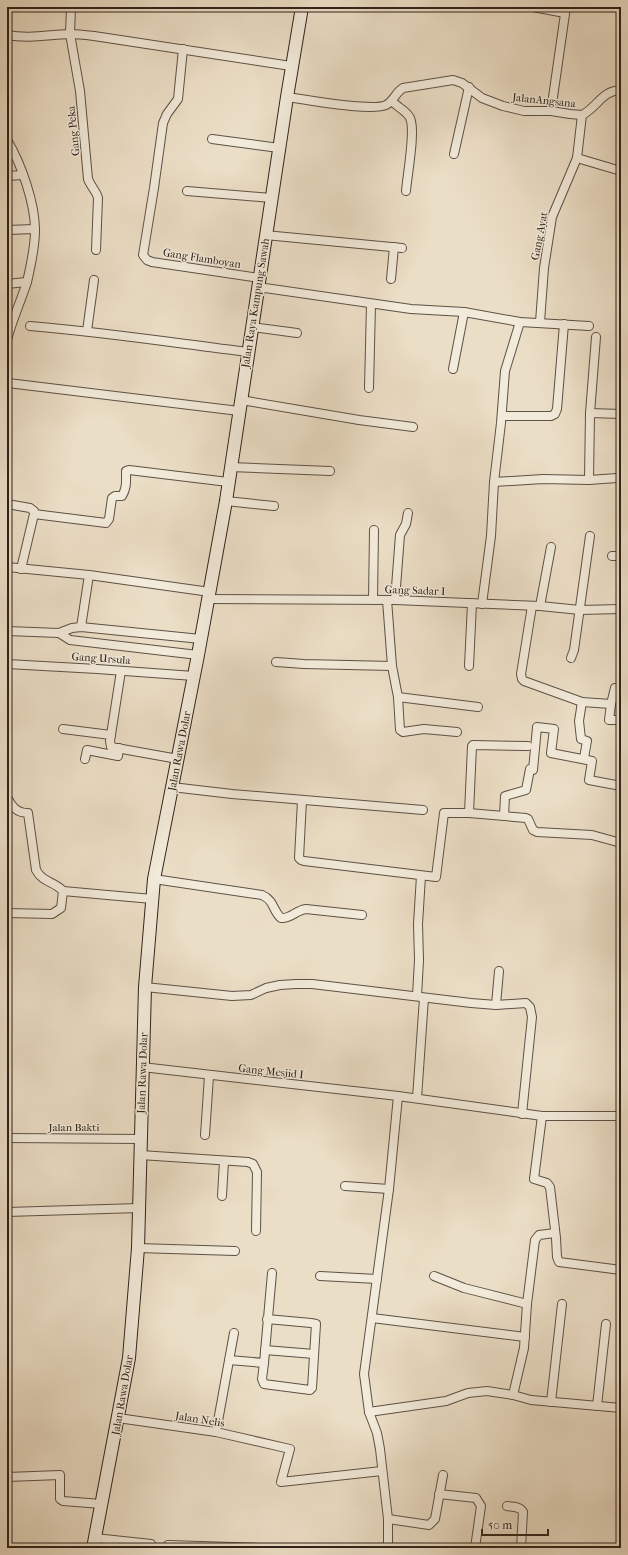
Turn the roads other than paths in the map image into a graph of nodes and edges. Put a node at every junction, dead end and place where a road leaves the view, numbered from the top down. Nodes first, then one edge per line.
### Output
1 (71, 7) edge
2 (302, 7) edge
3 (533, 7) edge
4 (566, 10) edge
5 (70, 34) junction
6 (7, 35) edge
7 (183, 50) junction
8 (291, 66) junction
9 (469, 87) junction
10 (621, 90) edge
11 (287, 97) junction
12 (392, 101) junction
13 (551, 111) junction
14 (582, 115) junction
15 (212, 139) dead end
16 (7, 140) edge
17 (279, 148) junction
18 (454, 154) dead end
19 (577, 158) junction
20 (621, 171) edge
21 (23, 175) junction
22 (7, 176) edge
23 (406, 191) dead end
24 (187, 192) dead end
25 (271, 198) junction
26 (35, 229) junction
27 (7, 230) edge
28 (265, 235) junction
29 (96, 250) dead end
30 (391, 279) dead end
31 (94, 280) dead end
32 (26, 282) junction
33 (258, 282) junction
34 (7, 284) edge
35 (371, 304) junction
36 (464, 312) junction
37 (520, 322) junction
38 (540, 322) junction
39 (564, 324) junction
40 (30, 326) dead end
41 (589, 326) dead end
42 (252, 327) junction
43 (87, 331) junction
44 (297, 333) dead end
45 (596, 337) dead end
46 (7, 338) edge
47 (248, 352) junction
48 (453, 369) dead end
49 (8, 383) edge
50 (369, 388) dead end
51 (240, 406) junction
52 (590, 413) junction
53 (621, 414) edge
54 (502, 416) junction
55 (413, 427) dead end
56 (230, 467) junction
57 (330, 471) dead end
58 (616, 478) dead end
59 (589, 480) junction
60 (228, 482) junction
61 (494, 482) junction
62 (226, 501) junction
63 (7, 504) edge
64 (274, 506) dead end
65 (408, 513) dead end
66 (34, 514) junction
67 (374, 530) dead end
68 (590, 536) dead end
69 (551, 547) dead end
70 (612, 556) dead end
71 (621, 556) edge
72 (7, 567) edge
73 (22, 569) junction
74 (89, 575) junction
75 (209, 595) junction
76 (373, 600) junction
77 (391, 600) junction
78 (472, 603) junction
79 (482, 604) junction
80 (536, 606) junction
81 (621, 609) edge
82 (580, 610) junction
83 (81, 627) junction
84 (7, 631) edge
85 (59, 633) junction
86 (201, 639) junction
87 (198, 655) junction
88 (571, 658) dead end
89 (276, 662) dead end
90 (7, 664) edge
91 (392, 666) junction
92 (469, 666) dead end
93 (121, 671) junction
94 (194, 676) junction
95 (621, 688) edge
96 (398, 697) junction
97 (582, 702) junction
98 (612, 704) junction
99 (478, 707) dead end
100 (621, 720) edge
101 (63, 729) dead end
102 (457, 732) dead end
103 (111, 736) junction
104 (528, 746) dead end
105 (119, 748) junction
106 (584, 758) junction
107 (86, 759) dead end
108 (178, 759) junction
109 (621, 786) edge
110 (172, 787) junction
111 (7, 797) edge
112 (302, 800) junction
113 (423, 810) dead end
114 (469, 813) junction
115 (504, 816) junction
116 (621, 844) edge
117 (421, 876) junction
118 (154, 878) junction
119 (63, 891) junction
120 (152, 898) junction
121 (7, 913) edge
122 (362, 915) dead end
123 (499, 971) dead end
124 (145, 987) junction
125 (420, 997) junction
126 (496, 1005) junction
127 (142, 1067) junction
128 (209, 1076) junction
129 (398, 1096) junction
130 (417, 1098) junction
131 (522, 1114) junction
132 (542, 1116) junction
133 (621, 1116) edge
134 (205, 1135) dead end
135 (7, 1138) edge
136 (141, 1139) junction
137 (621, 1148) edge
138 (140, 1155) junction
139 (224, 1161) junction
140 (621, 1166) edge
141 (345, 1186) dead end
142 (389, 1189) junction
143 (222, 1196) dead end
144 (139, 1208) junction
145 (7, 1212) edge
146 (256, 1231) dead end
147 (555, 1233) junction
148 (138, 1248) junction
149 (236, 1251) dead end
150 (621, 1270) edge
151 (272, 1273) dead end
152 (320, 1276) dead end
153 (434, 1276) dead end
154 (377, 1280) junction
155 (527, 1304) junction
156 (562, 1304) dead end
157 (372, 1318) junction
158 (267, 1319) junction
159 (606, 1324) dead end
160 (234, 1333) dead end
161 (525, 1337) junction
162 (265, 1350) junction
163 (314, 1354) junction
164 (229, 1360) junction
165 (264, 1363) junction
166 (513, 1396) junction
167 (551, 1402) junction
168 (597, 1406) junction
169 (621, 1408) edge
170 (370, 1412) junction
171 (118, 1418) junction
172 (216, 1432) junction
173 (382, 1471) junction
174 (443, 1475) dead end
175 (7, 1477) edge
176 (439, 1494) junction
177 (101, 1504) junction
178 (507, 1506) dead end
179 (388, 1519) junction
180 (94, 1543) edge
181 (151, 1544) dead end
182 (168, 1545) dead end
183 (260, 1548) edge
184 (388, 1548) edge
185 (475, 1548) edge
186 (520, 1548) edge

1 - 5 street, Gang Peka
2 - 8 street, Jalan Raya Kampung Sawah
3 - 4 street
4 - 13 street
5 - 6 street
5 - 7 street
5 - 29 street, Gang Peka
7 - 8 street
7 - 33 street, Gang Flamboyan
8 - 11 street, Jalan Raya Kampung Sawah
9 - 12 street, JalanAngsana
9 - 13 street, JalanAngsana
9 - 18 street
10 - 14 street
11 - 12 street, JalanAngsana
11 - 17 street, Jalan Raya Kampung Sawah
12 - 23 street
13 - 14 street, JalanAngsana
14 - 19 street, JalanAngsana
15 - 17 street
16 - 21 street
17 - 25 street, Jalan Raya Kampung Sawah
19 - 20 street
19 - 38 street, Gang Ayat
21 - 22 street
21 - 26 street
24 - 25 street
25 - 28 street, Jalan Raya Kampung Sawah
26 - 27 street
26 - 32 street
28 - 30 street
28 - 33 street, Jalan Raya Kampung Sawah
31 - 43 street
32 - 34 street
32 - 46 street
33 - 35 street, Gang Flamboyan
33 - 42 street, Jalan Raya Kampung Sawah
35 - 36 street, Gang Flamboyan
35 - 50 street
36 - 37 street, Gang Flamboyan
36 - 48 street
37 - 38 street, Gang Flamboyan
37 - 54 street
38 - 39 street, Gang Flamboyan
39 - 41 street, Gang Flamboyan
39 - 54 street
40 - 43 street
42 - 44 street
42 - 47 street, Jalan Raya Kampung Sawah
43 - 47 street
45 - 52 street
47 - 51 street, Jalan Raya Kampung Sawah
49 - 51 street
51 - 55 street
51 - 56 street, Jalan Raya Kampung Sawah
52 - 53 street
52 - 59 street
54 - 61 street
56 - 57 street
56 - 60 street, Jalan Raya Kampung Sawah
58 - 59 street
59 - 61 street
60 - 62 street, Jalan Raya Kampung Sawah
60 - 66 street
61 - 79 street
62 - 64 street
62 - 75 street, Jalan Raya Kampung Sawah
63 - 66 street
65 - 77 street
66 - 73 street
67 - 76 street
68 - 82 street
69 - 80 street
70 - 71 street
72 - 73 street, Gang Sadar I
73 - 74 street, Gang Sadar I
74 - 75 street, Gang Sadar I
74 - 83 street
75 - 76 street, Gang Sadar I
75 - 86 street, Jalan Rawa Dolar
76 - 77 street, Gang Sadar I
77 - 78 street, Gang Sadar I
77 - 91 street
78 - 79 street, Gang Sadar I
78 - 92 street
79 - 80 street, Gang Sadar I
80 - 82 street, Gang Sadar I
80 - 97 street
81 - 82 street, Gang Sadar I
82 - 88 street
83 - 85 street
83 - 86 street
84 - 85 street
85 - 87 street
86 - 87 street, Jalan Rawa Dolar
87 - 94 street, Jalan Rawa Dolar
89 - 91 street
90 - 93 street, Gang Ursula
91 - 96 street
93 - 94 street, Gang Ursula
93 - 103 street
94 - 108 street, Jalan Rawa Dolar
95 - 98 street
96 - 99 street
96 - 102 street
97 - 98 street
97 - 106 street
98 - 100 street
101 - 103 street
103 - 105 street
104 - 114 street
105 - 107 street
105 - 108 street
106 - 109 street
106 - 115 street
108 - 110 street, Jalan Rawa Dolar
110 - 112 street
110 - 118 street, Jalan Rawa Dolar
111 - 119 street
112 - 113 street
112 - 117 street
114 - 115 street
114 - 117 street
115 - 116 street
117 - 125 street
118 - 120 street, Jalan Rawa Dolar
118 - 122 street
119 - 120 street
119 - 121 street
120 - 124 street, Jalan Rawa Dolar
123 - 126 street
124 - 125 street
124 - 127 street, Jalan Rawa Dolar
125 - 126 street
125 - 130 street
126 - 131 street
127 - 128 street, Gang Mesjid I
127 - 136 street, Jalan Rawa Dolar
128 - 129 street, Gang Mesjid I
128 - 134 street
129 - 130 street, Gang Mesjid I
129 - 142 street
130 - 131 street, Gang Mesjid I
131 - 132 street, Gang Mesjid I
132 - 133 street, Gang Mesjid I
132 - 147 street
135 - 136 street, Jalan Bakti
136 - 138 street, Jalan Rawa Dolar
137 - 140 street
138 - 139 street
138 - 144 street, Jalan Rawa Dolar
139 - 143 street
139 - 146 street
141 - 142 street
142 - 154 street
144 - 145 street
144 - 148 street, Jalan Rawa Dolar
147 - 150 street
147 - 155 street
148 - 149 street
148 - 171 street, Jalan Rawa Dolar
151 - 158 street
152 - 154 street
153 - 155 street
154 - 157 street
155 - 161 street
156 - 167 street
157 - 161 street
157 - 170 street
158 - 162 street
158 - 163 street
159 - 168 street
160 - 164 street
161 - 166 street
162 - 163 street
162 - 165 street
163 - 165 street
164 - 165 street
164 - 172 street
166 - 167 street
166 - 170 street
167 - 168 street
168 - 169 street
170 - 173 street
171 - 172 street, Jalan Nelis
171 - 177 street, Jalan Rawa Dolar
172 - 173 street, Jalan Nelis
173 - 179 street
174 - 176 street
175 - 177 street
176 - 179 street
176 - 185 street
177 - 180 street, Jalan Rawa Dolar
178 - 186 street
179 - 184 street
180 - 181 street
182 - 183 street

